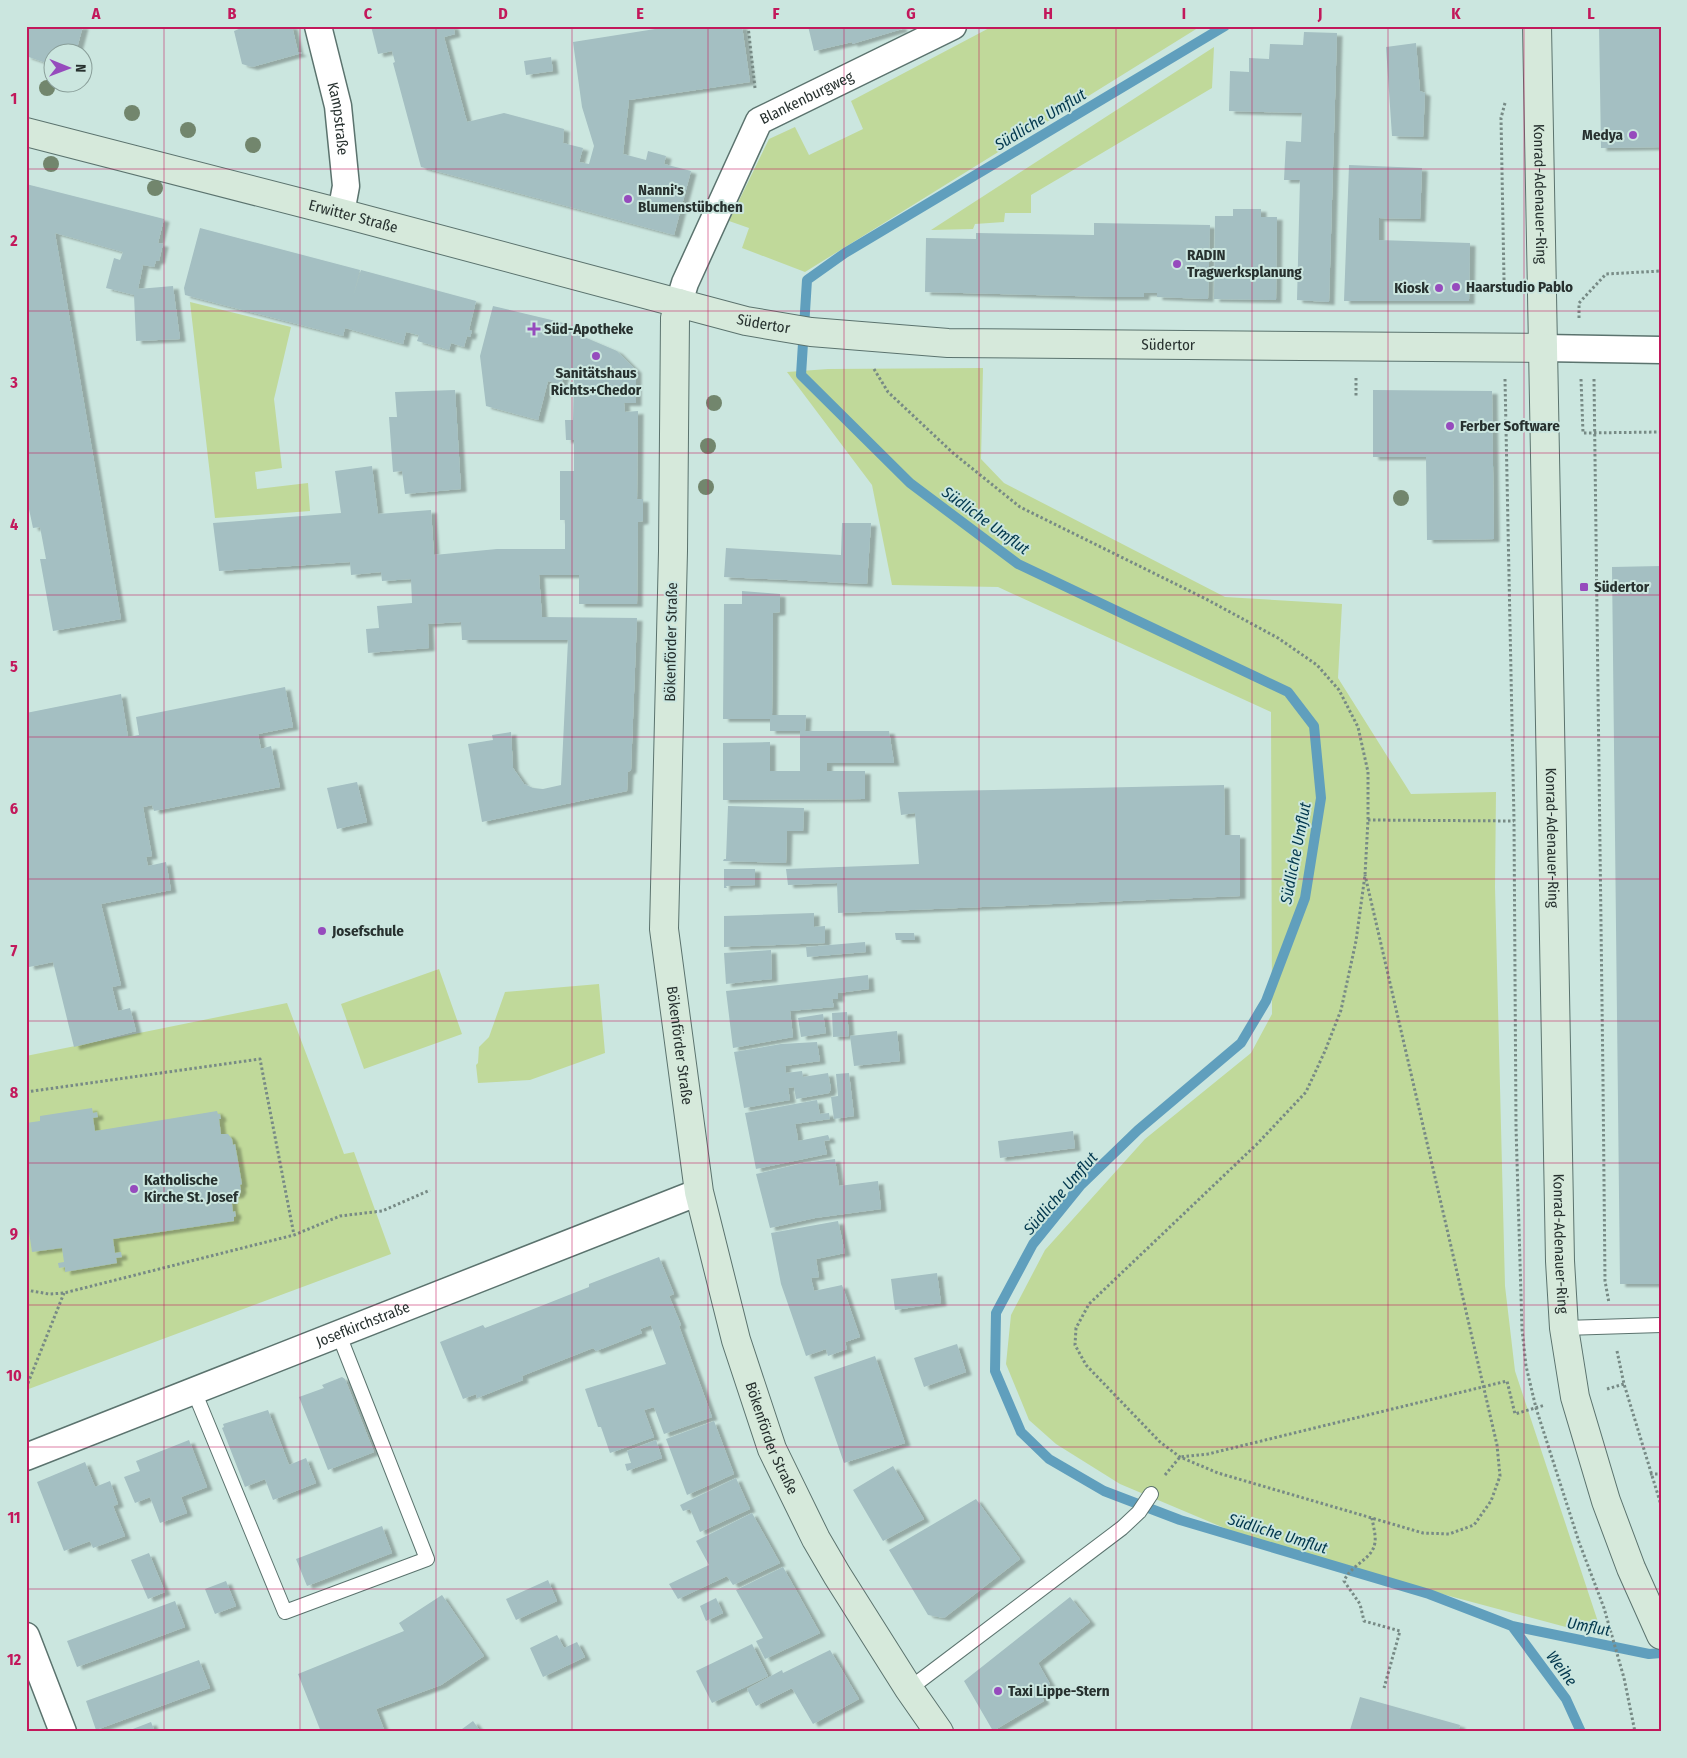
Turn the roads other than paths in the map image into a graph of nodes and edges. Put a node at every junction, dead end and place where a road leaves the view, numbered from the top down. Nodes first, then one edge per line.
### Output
1 (318, 26) edge
2 (953, 26) edge
3 (1537, 26) edge
4 (26, 132) edge
5 (341, 213) junction
6 (679, 303) junction
7 (1543, 348) junction
8 (1661, 350) edge
9 (699, 1192) junction
10 (1661, 1325) edge
11 (1564, 1328) junction
12 (339, 1334) junction
13 (194, 1391) junction
14 (26, 1457) edge
15 (1151, 1494) dead end
16 (1658, 1628) edge
17 (26, 1636) edge
18 (909, 1689) junction
19 (63, 1732) edge
20 (939, 1732) edge

1 - 5 street, Kampstraße
2 - 6 street, Blankenburgweg
3 - 7 street, Konrad-Adenauer-Ring
4 - 5 street, Erwitter Straße
5 - 6 street, Erwitter Straße
6 - 7 street, Südertor
6 - 9 street, Bökenförder Straße
7 - 8 street, Südertor
7 - 11 street, Konrad-Adenauer-Ring
9 - 12 street, Josefkirchstraße
9 - 18 street, Bökenförder Straße
10 - 11 lane
11 - 16 street, Konrad-Adenauer-Ring
12 - 13 street, Josefkirchstraße
12 - 13 lane
13 - 14 street, Josefkirchstraße
15 - 18 lane
17 - 19 street
18 - 20 street, Bökenförder Straße

